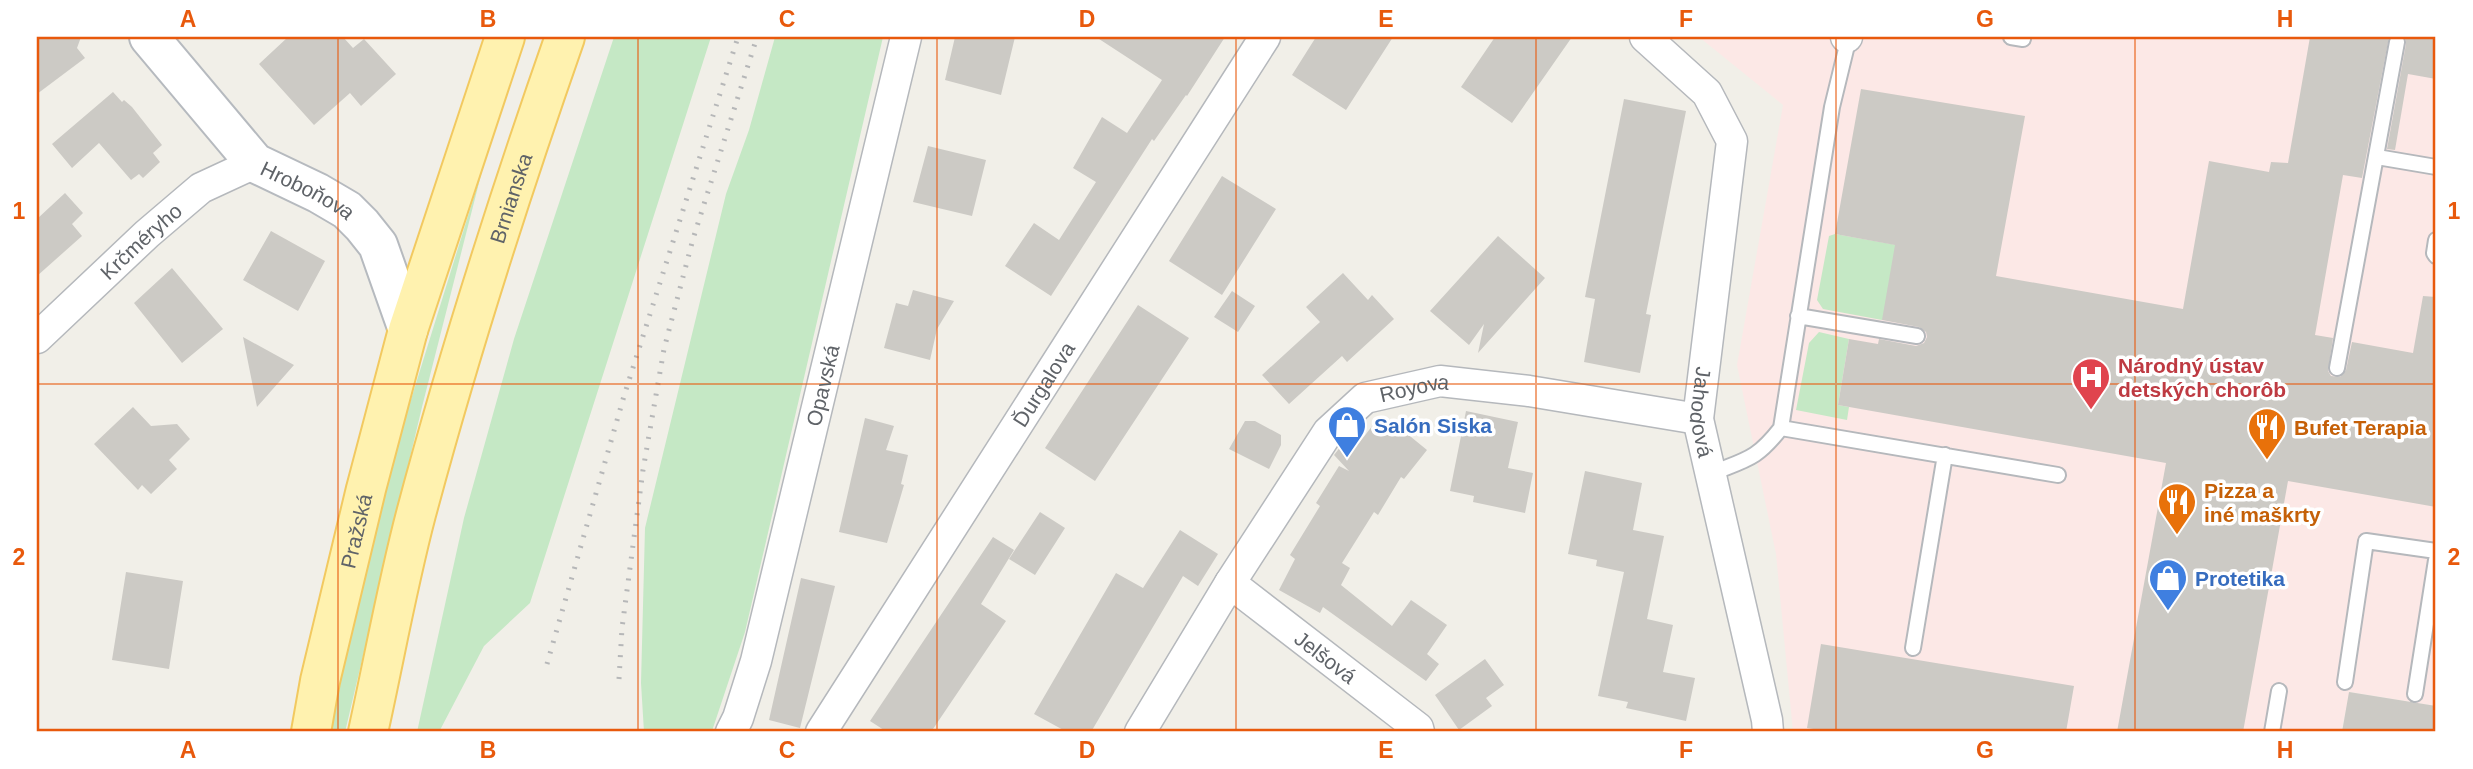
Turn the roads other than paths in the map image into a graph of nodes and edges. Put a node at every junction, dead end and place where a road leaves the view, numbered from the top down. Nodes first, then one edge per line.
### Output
1 (149, 37) edge
2 (505, 37) edge
3 (565, 37) edge
4 (906, 37) edge
5 (1265, 37) edge
6 (1645, 37) edge
7 (1848, 37) edge
8 (2397, 42) dead end
9 (2377, 157) junction
10 (256, 163) junction
11 (2436, 167) edge
12 (2436, 240) edge
13 (2436, 256) edge
14 (1798, 316) junction
15 (408, 330) junction
16 (1917, 336) dead end
17 (37, 338) edge
18 (2337, 368) dead end
19 (1698, 419) junction
20 (1782, 428) junction
21 (1945, 455) junction
22 (1710, 474) junction
23 (2058, 475) dead end
24 (2436, 551) edge
25 (2436, 561) edge
26 (1230, 583) junction
27 (1913, 648) dead end
28 (2345, 682) dead end
29 (2279, 691) dead end
30 (2415, 694) dead end
31 (311, 732) edge
32 (368, 732) edge
33 (732, 732) edge
34 (821, 732) edge
35 (1140, 732) edge
36 (1419, 732) edge
37 (1768, 732) edge
38 (2272, 732) edge

1 - 10 street, Hroboňova
2 - 15 main road
3 - 32 main road, Brnianska
4 - 33 street, Opavská
5 - 34 street, Ďurgalova
6 - 19 street, Jahodová
7 - 14 lane
8 - 9 lane
9 - 11 lane
9 - 18 lane
10 - 15 street, Hroboňova
10 - 17 street, Krčméryho
12 - 13 lane
14 - 16 lane
14 - 20 lane
15 - 31 main road, Pražská
19 - 22 street, Jahodová
19 - 26 street, Royova
20 - 21 lane
20 - 22 lane
21 - 23 lane
21 - 27 lane
22 - 37 street, Jahodová
24 - 28 lane
25 - 30 lane
26 - 35 street, Royova
26 - 36 street, Jelšová
29 - 38 lane

